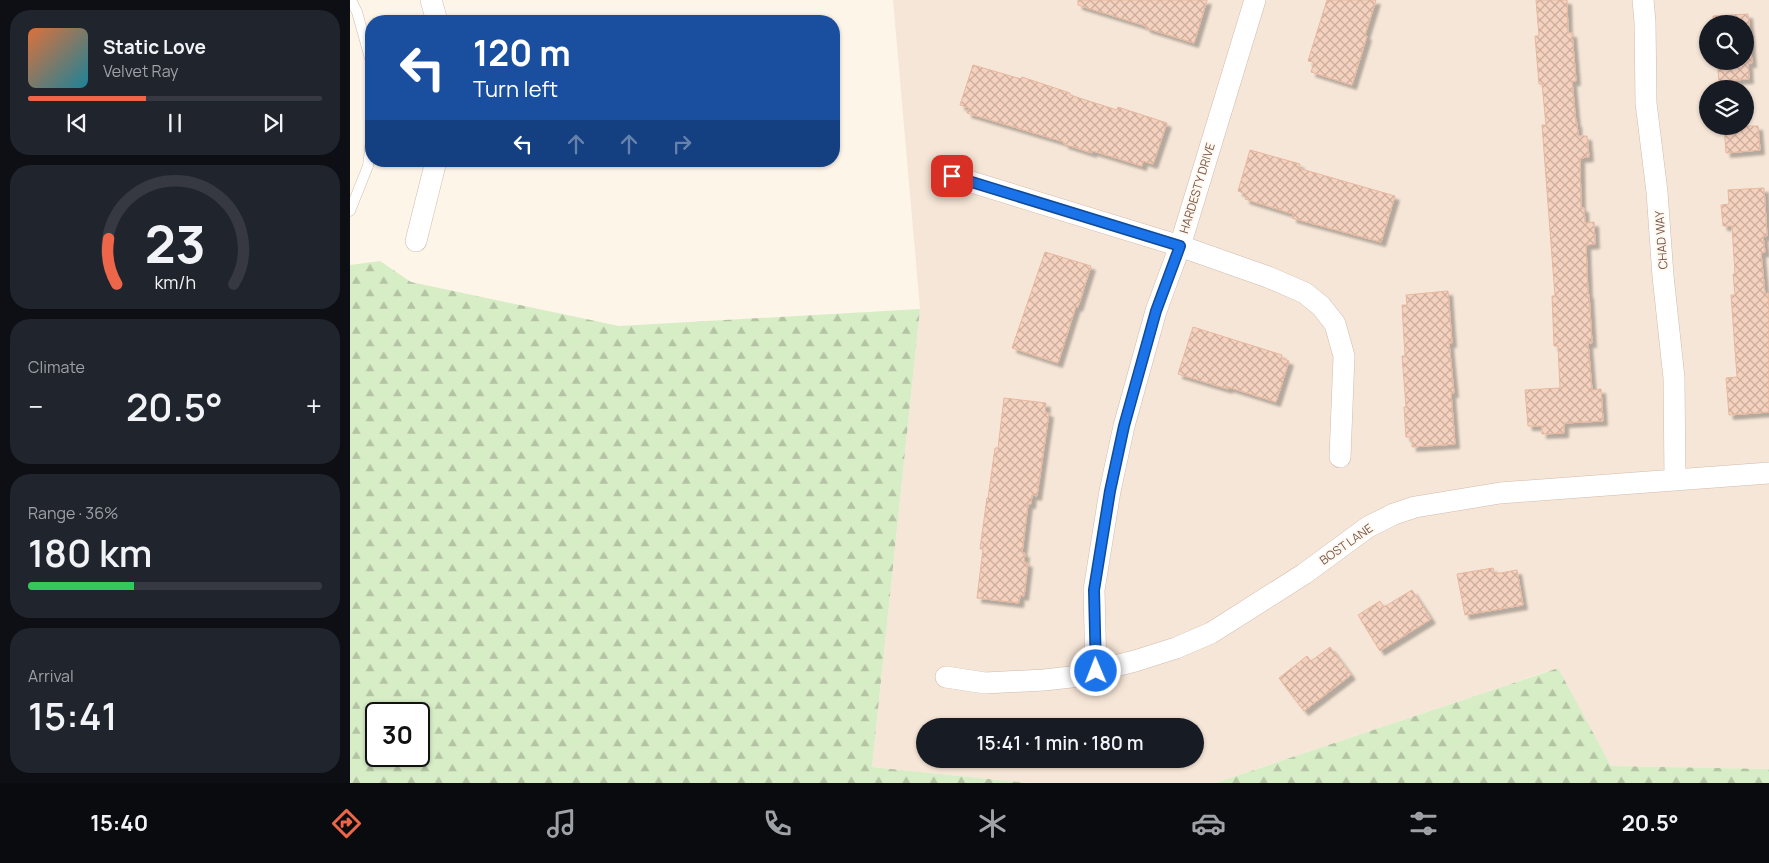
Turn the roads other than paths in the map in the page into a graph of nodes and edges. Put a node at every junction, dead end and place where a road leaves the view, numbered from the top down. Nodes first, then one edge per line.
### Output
1 (351, 0) edge
2 (431, 0) edge
3 (1255, 0) edge
4 (1644, 0) edge
5 (435, 15) edge
6 (365, 41) edge
7 (368, 167) edge
8 (434, 167) edge
9 (952, 176) dead end
10 (350, 211) edge
11 (416, 241) dead end
12 (1180, 246) junction
13 (1340, 457) dead end
14 (1769, 473) edge
15 (1675, 480) junction
16 (1096, 671) junction
17 (946, 677) dead end

1 - 6 lane
2 - 5 street
3 - 12 street, HARDESTY DRIVE
4 - 15 street, CHAD WAY
7 - 10 lane
8 - 11 street
9 - 12 street
12 - 13 street
12 - 16 street, HARDESTY DRIVE
14 - 15 street, BOST LANE
15 - 16 street, BOST LANE
16 - 17 street, BOST LANE

